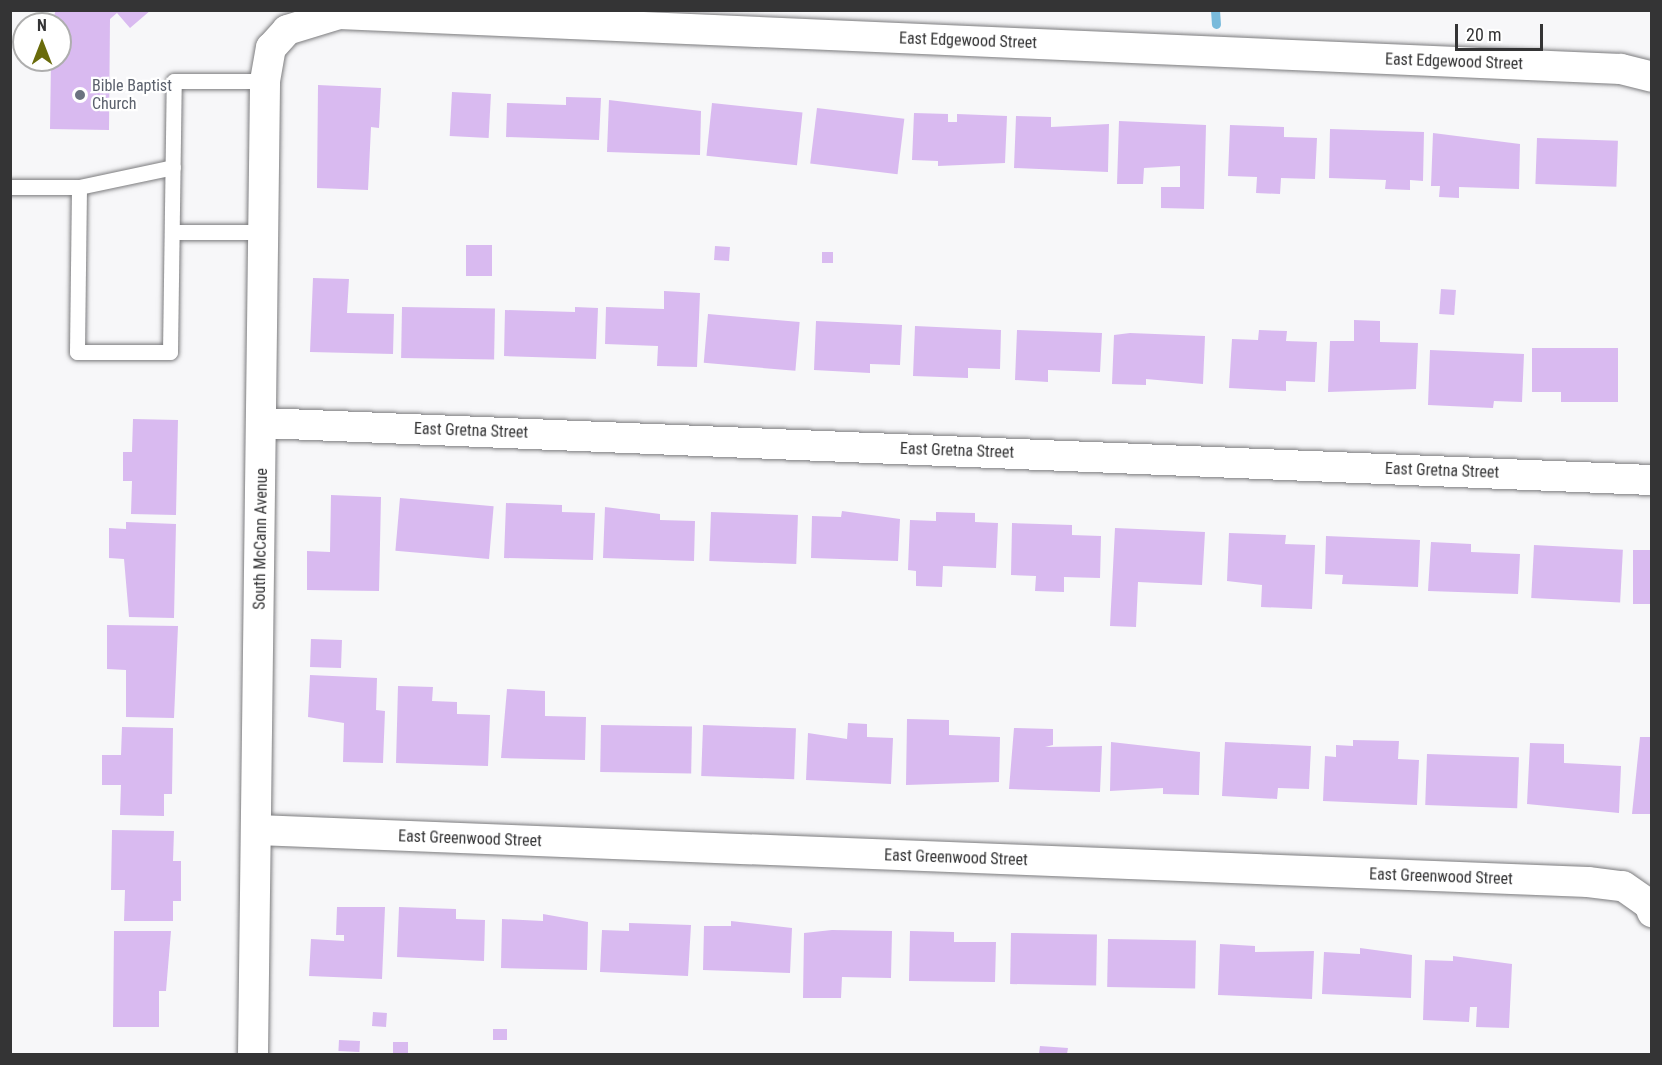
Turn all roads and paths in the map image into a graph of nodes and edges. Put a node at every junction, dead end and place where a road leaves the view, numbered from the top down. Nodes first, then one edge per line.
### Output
1 (287, 30) joint
2 (1652, 77) edge
3 (265, 81) junction
4 (173, 167) junction
5 (10, 187) edge
6 (79, 187) junction
7 (172, 232) junction
8 (264, 232) junction
9 (262, 423) junction
10 (1652, 480) edge
11 (257, 830) junction
12 (1650, 908) edge
13 (253, 1054) edge

1 - 2 street, East Edgewood Street
1 - 3 street, South McCann Avenue
3 - 4 lane
3 - 8 street, South McCann Avenue
4 - 6 lane
4 - 7 lane
5 - 6 lane
6 - 7 lane
7 - 8 lane
8 - 9 street, South McCann Avenue
9 - 10 street, East Gretna Street
9 - 11 street, South McCann Avenue
11 - 12 street, East Greenwood Street
11 - 13 street, South McCann Avenue

